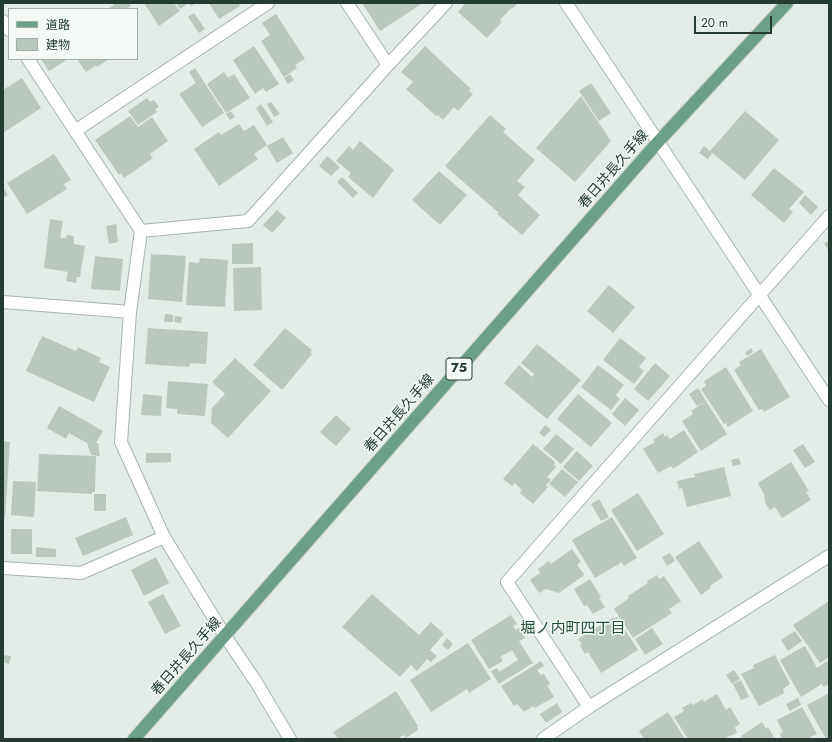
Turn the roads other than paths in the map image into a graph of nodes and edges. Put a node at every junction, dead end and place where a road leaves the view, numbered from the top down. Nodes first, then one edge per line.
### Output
1 (268, 3) edge
2 (347, 3) edge
3 (446, 3) edge
4 (566, 3) edge
5 (788, 3) edge
6 (29, 60) edge
7 (388, 65) junction
8 (75, 131) junction
9 (658, 142) junction
10 (829, 216) edge
11 (142, 231) junction
12 (759, 295) junction
13 (3, 302) edge
14 (130, 312) junction
15 (829, 400) edge
16 (164, 537) junction
17 (829, 556) edge
18 (3, 568) edge
19 (225, 636) junction
20 (590, 707) junction
21 (134, 739) edge
22 (290, 739) edge
23 (543, 739) edge

1 - 8 street
2 - 7 street
3 - 7 street
4 - 9 street
5 - 9 main road, 春日井長久手線 / 75
6 - 8 street
7 - 11 street
8 - 11 street
9 - 12 street
9 - 19 main road, 春日井長久手線 / 75
10 - 12 street
11 - 14 street
12 - 15 street
12 - 20 street
13 - 14 street
14 - 16 street
16 - 18 street
16 - 19 street
17 - 20 street
19 - 21 main road, 春日井長久手線 / 75
19 - 22 street
20 - 23 street

